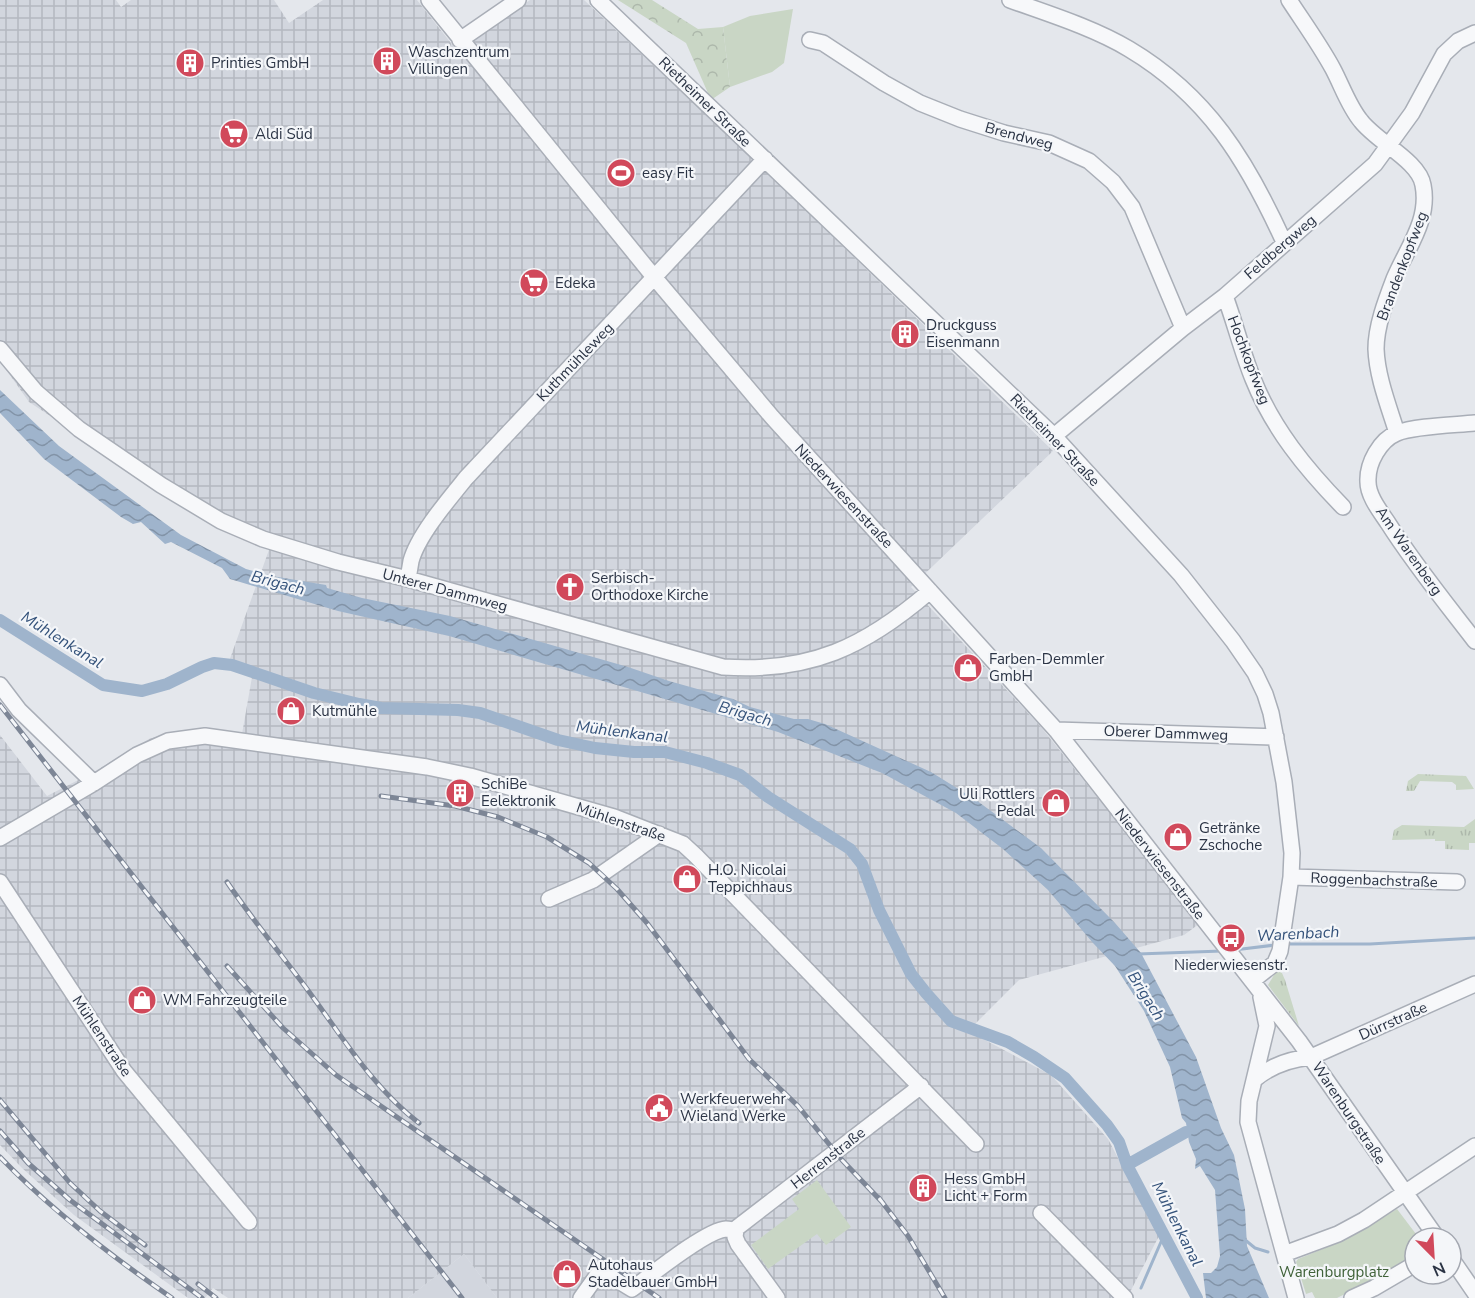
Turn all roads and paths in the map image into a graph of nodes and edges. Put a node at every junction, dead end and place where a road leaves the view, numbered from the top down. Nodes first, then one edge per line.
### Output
1 (429, 0) edge
2 (518, 0) edge
3 (598, 0) edge
4 (1010, 0) edge
5 (1289, 0) edge
6 (1475, 33) edge
7 (460, 40) junction
8 (810, 40) dead end
9 (1389, 147) junction
10 (765, 159) junction
11 (1284, 242) junction
12 (654, 277) junction
13 (1225, 296) junction
14 (1183, 328) junction
15 (0, 349) edge
16 (1475, 423) edge
17 (1397, 433) junction
18 (1054, 436) junction
19 (1343, 507) dead end
20 (408, 579) junction
21 (930, 591) junction
22 (1475, 641) edge
23 (0, 686) edge
24 (1056, 730) junction
25 (1275, 737) junction
26 (94, 783) junction
27 (659, 834) junction
28 (0, 838) edge
29 (1291, 877) junction
30 (0, 882) edge
31 (1457, 882) dead end
32 (549, 899) dead end
33 (1475, 984) edge
34 (1256, 986) junction
35 (1311, 1057) junction
36 (1255, 1079) junction
37 (921, 1086) junction
38 (976, 1144) dead end
39 (1475, 1146) edge
40 (1404, 1194) junction
41 (1041, 1213) dead end
42 (249, 1222) dead end
43 (1428, 1226) edge
44 (736, 1230) junction
45 (1284, 1254) junction
46 (1403, 1271) edge
47 (1463, 1276) edge
48 (1475, 1293) edge
49 (581, 1298) edge
50 (777, 1298) edge
51 (1125, 1298) edge
52 (1296, 1298) edge
53 (1352, 1298) edge

1 - 7 street, Niederwiesenstraße
2 - 7 street
3 - 10 street, Rietheimer Straße
4 - 11 street
5 - 9 street, Brandenkopfweg
6 - 9 street, Feldbergweg
7 - 12 street, Niederwiesenstraße
8 - 14 street, Brendweg
9 - 11 street, Feldbergweg
9 - 17 street, Brandenkopfweg
10 - 12 street, Kuthmühleweg
10 - 18 street, Rietheimer Straße
11 - 13 street, Feldbergweg
12 - 20 street, Kuthmühleweg
12 - 21 street, Niederwiesenstraße
13 - 14 street, Feldbergweg
13 - 19 street, Hochkopfweg
14 - 18 street, Feldbergweg
15 - 20 street, Unterer Dammweg
16 - 17 street
17 - 22 street, Am Warenberg
18 - 25 street, Rietheimer Straße
20 - 21 street, Unterer Dammweg
21 - 24 street, Niederwiesenstraße
23 - 26 street
24 - 25 street, Oberer Dammweg
24 - 34 street, Niederwiesenstraße
25 - 29 street, Rietheimer Straße
26 - 27 street, Mühlenstraße
26 - 28 street, Mühlenstraße
27 - 32 street
27 - 37 street, Mühlenstraße
29 - 31 street, Roggenbachstraße
29 - 34 street, Rietheimer Straße
30 - 42 street, Mühlenstraße
33 - 35 street, Dürrstraße
34 - 35 street, Warenburgstraße
34 - 36 street
35 - 36 street, Dürrstraße
35 - 40 street, Warenburgstraße
36 - 45 street
37 - 38 street, Mühlenstraße
37 - 44 street, Herrenstraße
39 - 40 street
40 - 43 street, Warenburgstraße
40 - 45 street
41 - 51 street
44 - 49 street
44 - 50 street
45 - 52 street
46 - 53 street
47 - 48 street

